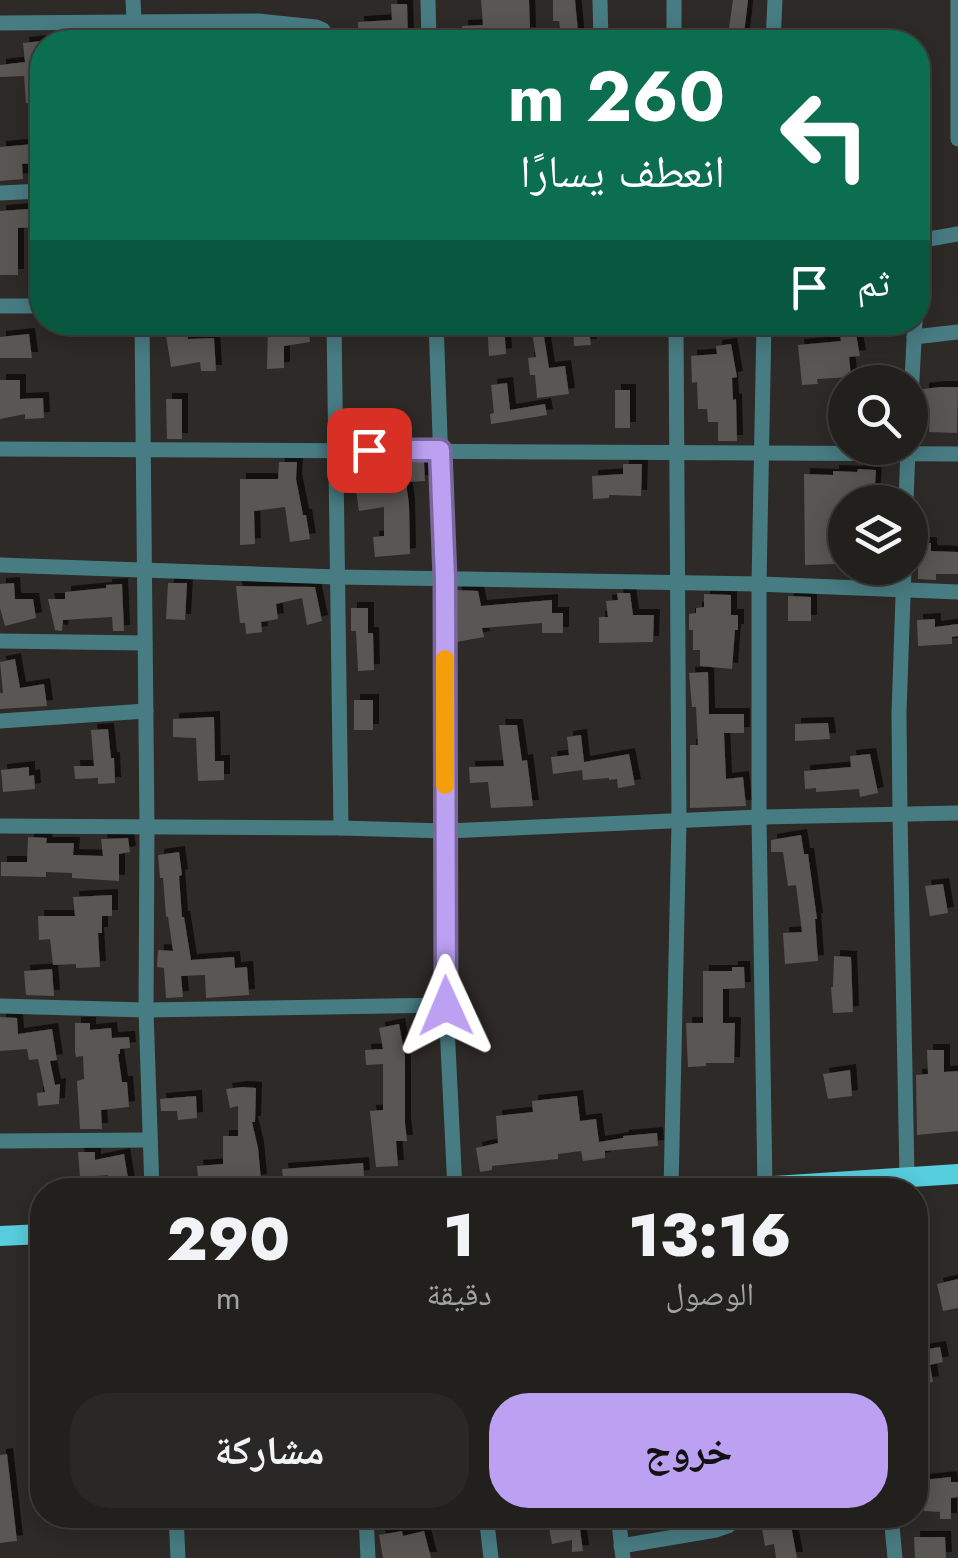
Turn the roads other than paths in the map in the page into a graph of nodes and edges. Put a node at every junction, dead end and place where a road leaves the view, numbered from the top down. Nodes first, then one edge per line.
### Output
1 (133, 0) edge
2 (428, 0) edge
3 (600, 0) edge
4 (674, 0) edge
5 (775, 0) edge
6 (958, 0) edge
7 (0, 23) edge
8 (134, 23) junction
9 (134, 30) edge
10 (323, 30) edge
11 (429, 30) edge
12 (601, 30) edge
13 (674, 30) edge
14 (774, 30) edge
15 (958, 122) edge
16 (958, 138) edge
17 (30, 192) edge
18 (0, 193) edge
19 (958, 234) edge
20 (930, 238) edge
21 (0, 306) edge
22 (30, 306) edge
23 (930, 331) edge
24 (958, 332) edge
25 (142, 335) edge
26 (334, 335) edge
27 (436, 335) edge
28 (676, 335) edge
29 (764, 335) edge
30 (914, 335) edge
31 (912, 365) edge
32 (0, 449) edge
33 (144, 449) junction
34 (334, 450) junction
35 (440, 450) junction
36 (828, 451) edge
37 (676, 452) junction
38 (762, 452) junction
39 (928, 452) edge
40 (958, 454) edge
41 (0, 565) edge
42 (145, 570) junction
43 (336, 577) junction
44 (445, 578) junction
45 (679, 583) junction
46 (759, 584) junction
47 (904, 585) edge
48 (904, 590) junction
49 (958, 592) edge
50 (0, 640) edge
51 (144, 642) junction
52 (146, 711) junction
53 (0, 720) edge
54 (958, 813) edge
55 (900, 815) junction
56 (759, 817) junction
57 (679, 822) junction
58 (0, 826) edge
59 (147, 828) junction
60 (341, 828) junction
61 (446, 831) junction
62 (0, 1006) edge
63 (446, 1006) junction
64 (146, 1010) junction
65 (149, 1140) junction
66 (0, 1141) edge
67 (958, 1174) edge
68 (906, 1177) junction
69 (151, 1178) edge
70 (455, 1178) edge
71 (671, 1178) edge
72 (765, 1178) edge
73 (900, 1178) edge
74 (30, 1235) edge
75 (0, 1236) edge
76 (177, 1528) edge
77 (367, 1528) edge
78 (488, 1528) edge
79 (722, 1528) edge
80 (892, 1528) edge
81 (622, 1552) edge
82 (178, 1558) edge
83 (368, 1558) edge
84 (491, 1558) edge
85 (895, 1558) edge

1 - 8 street
2 - 11 street
3 - 12 street
4 - 13 street
5 - 14 street
6 - 15 street
7 - 8 street
8 - 9 street
8 - 10 street
15 - 16 street
17 - 18 street
19 - 20 street
21 - 22 street
23 - 24 street
25 - 33 street
26 - 34 street
27 - 35 street
28 - 37 street
29 - 38 street
30 - 31 street
32 - 33 street
33 - 34 street
33 - 42 street
34 - 35 street
34 - 43 street
35 - 37 street
35 - 44 street
36 - 38 street
37 - 38 street
37 - 45 street
38 - 46 street
39 - 40 street
41 - 42 street
42 - 43 street
42 - 51 street
43 - 44 street
43 - 60 street
44 - 45 street
44 - 61 street
45 - 46 street
45 - 57 street
46 - 48 street
46 - 56 street
47 - 48 street
48 - 49 street
48 - 55 street
50 - 51 street
51 - 52 street
52 - 53 street
52 - 59 street
54 - 55 street
55 - 56 street
55 - 68 street
56 - 57 street
56 - 72 street
57 - 61 street
57 - 71 street
58 - 59 street
59 - 60 street
59 - 64 street
60 - 61 street
61 - 63 street
62 - 64 street
63 - 64 street
63 - 70 street
64 - 65 street
65 - 66 street
65 - 69 street
67 - 68 main road
68 - 73 main road
74 - 75 main road
76 - 82 street
77 - 83 street
78 - 84 street
79 - 81 street
80 - 85 street

